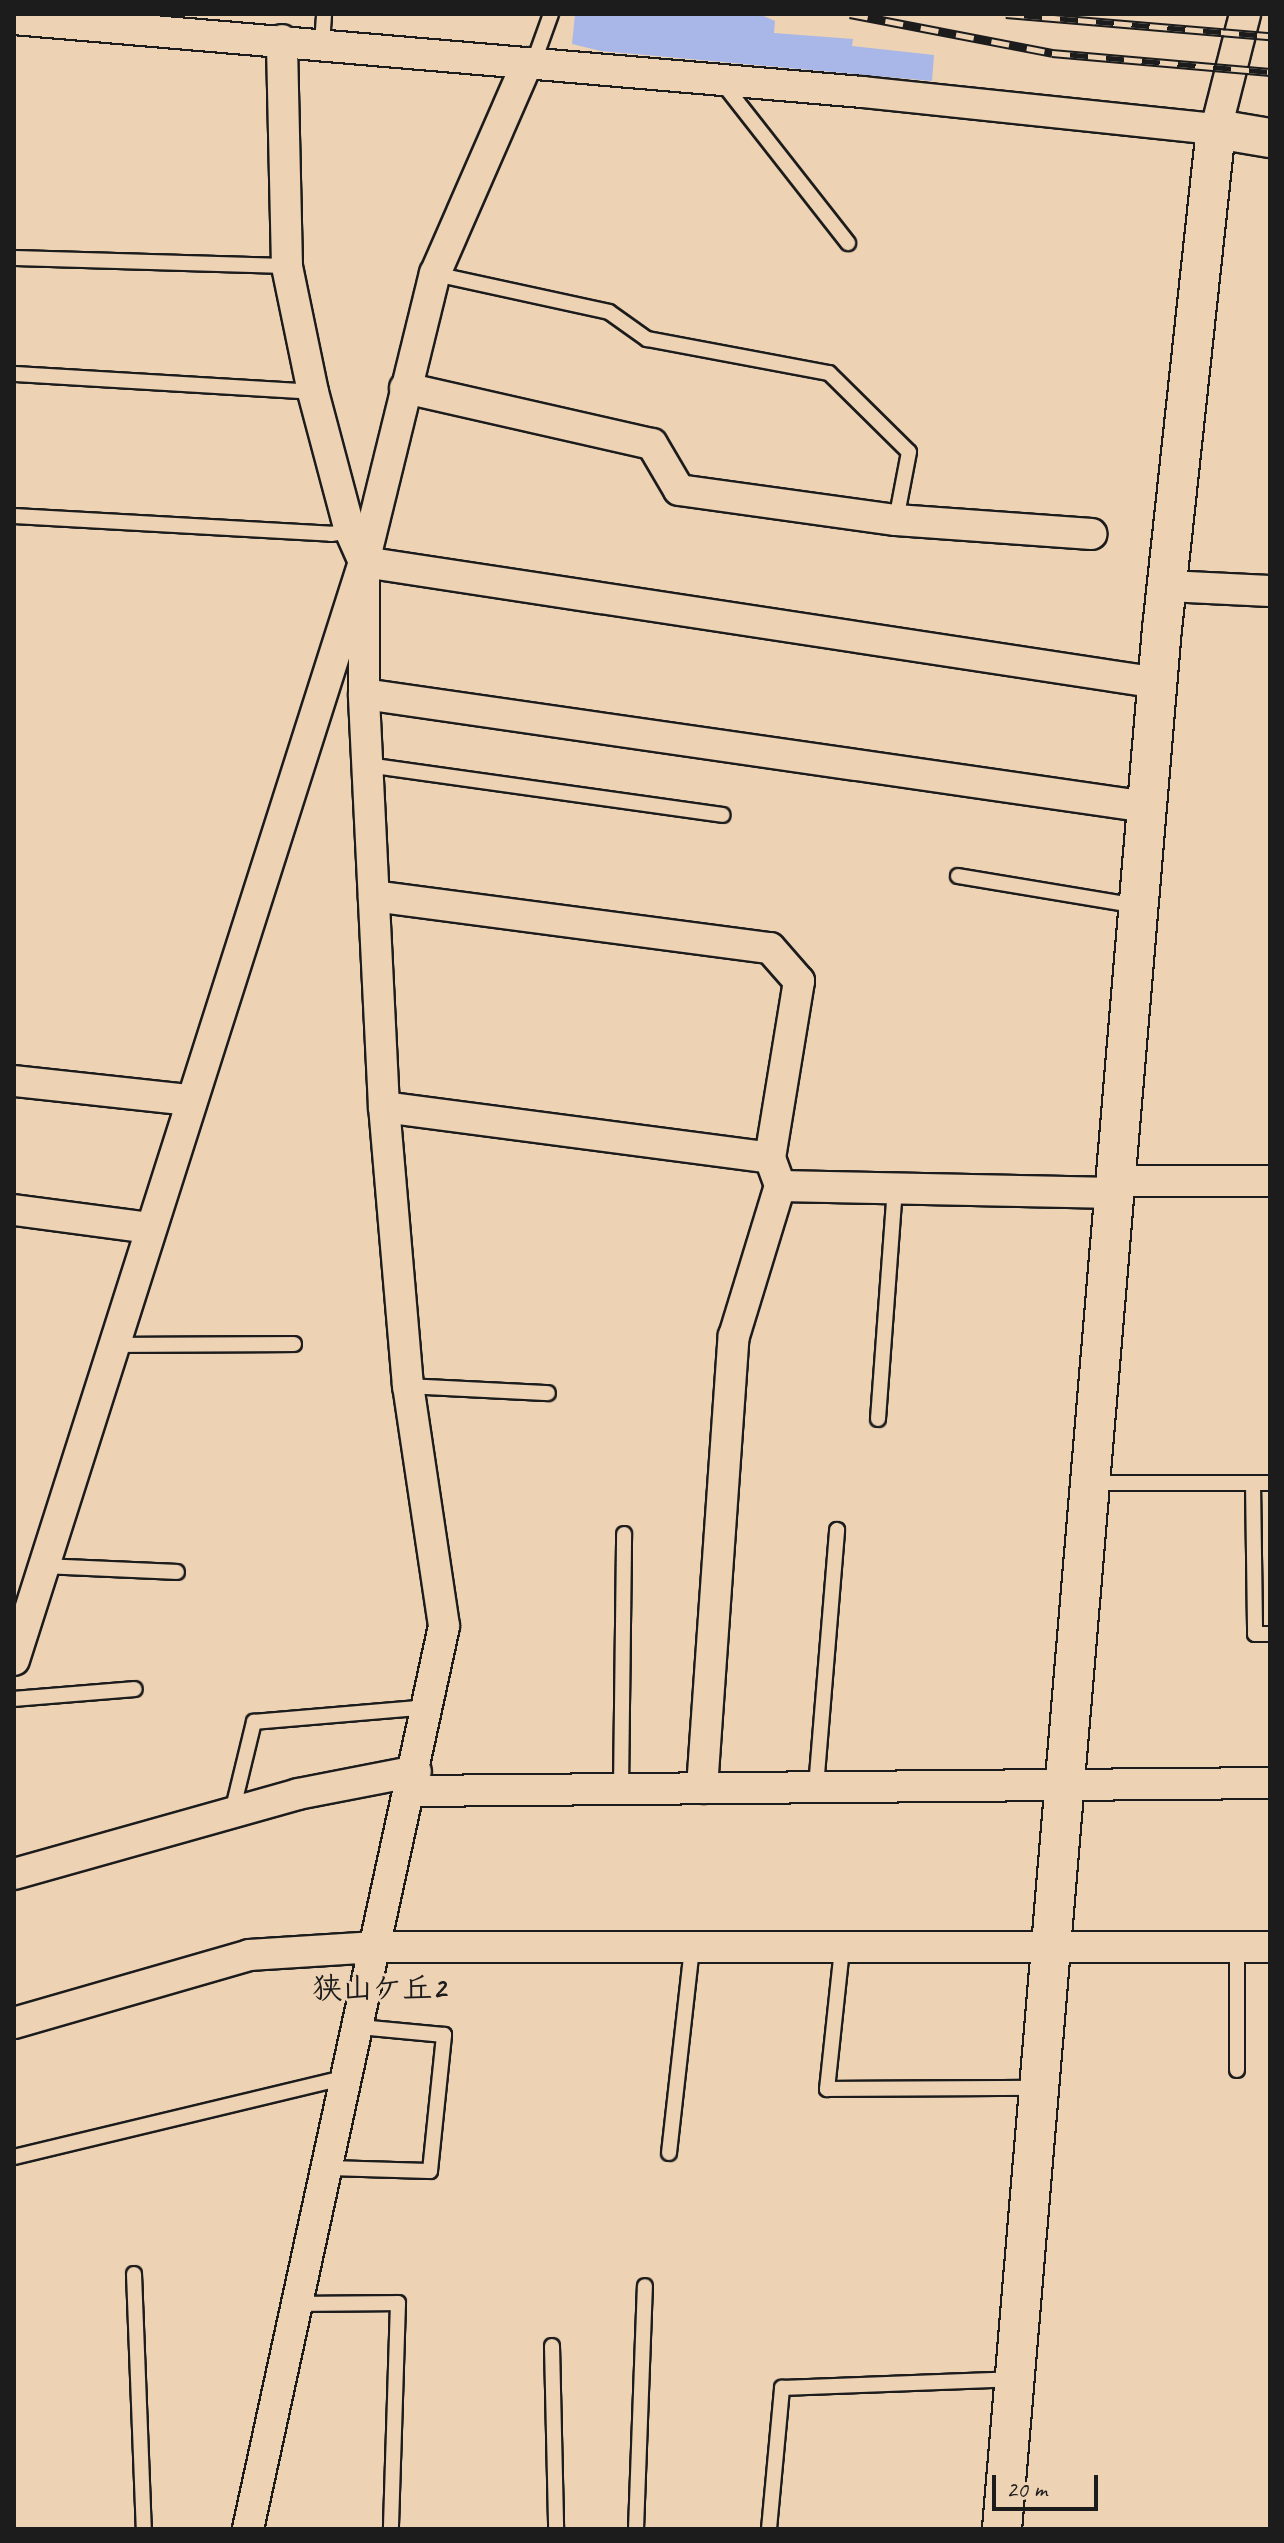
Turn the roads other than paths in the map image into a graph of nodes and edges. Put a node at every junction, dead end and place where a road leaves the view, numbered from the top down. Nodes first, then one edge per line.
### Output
1 (551, 14) edge
2 (1245, 14) edge
3 (52, 18) edge
4 (14, 19) edge
5 (323, 29) edge
6 (282, 40) junction
7 (530, 63) junction
8 (721, 81) junction
9 (1216, 129) junction
10 (1270, 138) edge
11 (848, 243) dead end
12 (14, 258) edge
13 (287, 266) junction
14 (435, 274) junction
15 (14, 374) edge
16 (405, 388) junction
17 (313, 392) junction
18 (14, 516) edge
19 (896, 520) junction
20 (350, 531) junction
21 (1092, 534) dead end
22 (364, 562) junction
23 (1167, 586) junction
24 (1270, 591) edge
25 (1158, 683) junction
26 (364, 694) junction
27 (367, 765) junction
28 (1147, 807) junction
29 (722, 815) dead end
30 (958, 876) dead end
31 (374, 896) junction
32 (1139, 906) junction
33 (14, 1081) edge
34 (189, 1100) junction
35 (384, 1107) junction
36 (770, 1158) junction
37 (1270, 1181) edge
38 (780, 1186) junction
39 (1115, 1187) junction
40 (895, 1189) junction
41 (14, 1210) edge
42 (149, 1228) junction
43 (294, 1344) dead end
44 (113, 1345) junction
45 (408, 1386) junction
46 (548, 1393) dead end
47 (878, 1419) dead end
48 (1090, 1483) junction
49 (1253, 1483) junction
50 (1270, 1483) edge
51 (837, 1530) dead end
52 (624, 1534) dead end
53 (43, 1566) junction
54 (177, 1572) dead end
55 (1270, 1634) edge
56 (14, 1660) edge
57 (135, 1689) dead end
58 (14, 1699) edge
59 (428, 1707) junction
60 (414, 1781) junction
61 (1270, 1783) edge
62 (1065, 1785) junction
63 (816, 1787) junction
64 (702, 1788) junction
65 (621, 1789) junction
66 (232, 1813) junction
67 (14, 1874) edge
68 (376, 1947) junction
69 (1237, 1947) junction
70 (1270, 1947) edge
71 (692, 1948) junction
72 (842, 1949) junction
73 (1052, 1949) junction
74 (14, 2023) edge
75 (359, 2027) junction
76 (1237, 2070) dead end
77 (348, 2077) junction
78 (1041, 2088) junction
79 (669, 2153) dead end
80 (14, 2157) edge
81 (328, 2168) junction
82 (134, 2274) dead end
83 (645, 2286) dead end
84 (298, 2304) junction
85 (552, 2346) dead end
86 (1015, 2379) junction
87 (144, 2529) edge
88 (248, 2529) edge
89 (391, 2529) edge
90 (556, 2529) edge
91 (636, 2529) edge
92 (769, 2529) edge
93 (1002, 2529) edge

1 - 7 lane
2 - 9 street
3 - 4 street
3 - 6 street
5 - 6 street
5 - 7 street
6 - 13 street
7 - 8 street
7 - 14 street
8 - 9 street
8 - 11 lane
9 - 10 street
9 - 23 street
12 - 13 lane
13 - 17 street
14 - 16 street
14 - 19 lane
15 - 17 lane
16 - 19 street
16 - 22 street
17 - 20 street
18 - 20 lane
19 - 21 street
20 - 22 street
22 - 25 street
22 - 26 street
22 - 34 street
23 - 24 street
23 - 25 street
25 - 28 street
26 - 27 street
26 - 28 street
27 - 29 lane
27 - 31 street
28 - 32 street
30 - 32 lane
31 - 35 street
31 - 36 street
32 - 39 street
33 - 34 street
34 - 42 street
35 - 36 street
35 - 45 street
36 - 38 street
37 - 39 street
38 - 40 street
38 - 64 street
39 - 40 street
39 - 48 street
40 - 47 lane
41 - 42 street
42 - 44 street
43 - 44 lane
44 - 53 street
45 - 46 lane
45 - 59 street
48 - 49 lane
48 - 62 street
49 - 50 lane
49 - 55 lane
51 - 63 lane
52 - 65 lane
53 - 54 lane
53 - 56 street
57 - 58 lane
59 - 60 street
59 - 66 lane
60 - 65 street
60 - 66 street
60 - 68 street
61 - 62 street
62 - 63 street
62 - 73 street
63 - 64 street
64 - 65 street
66 - 67 street
68 - 71 street
68 - 74 street
68 - 75 street
69 - 70 street
69 - 73 street
69 - 76 lane
71 - 72 street
71 - 79 lane
72 - 73 street
72 - 78 lane
73 - 78 street
75 - 77 street
75 - 81 lane
77 - 80 lane
77 - 81 street
78 - 86 street
81 - 84 street
82 - 87 lane
83 - 91 lane
84 - 88 street
84 - 89 lane
85 - 90 lane
86 - 92 lane
86 - 93 street

